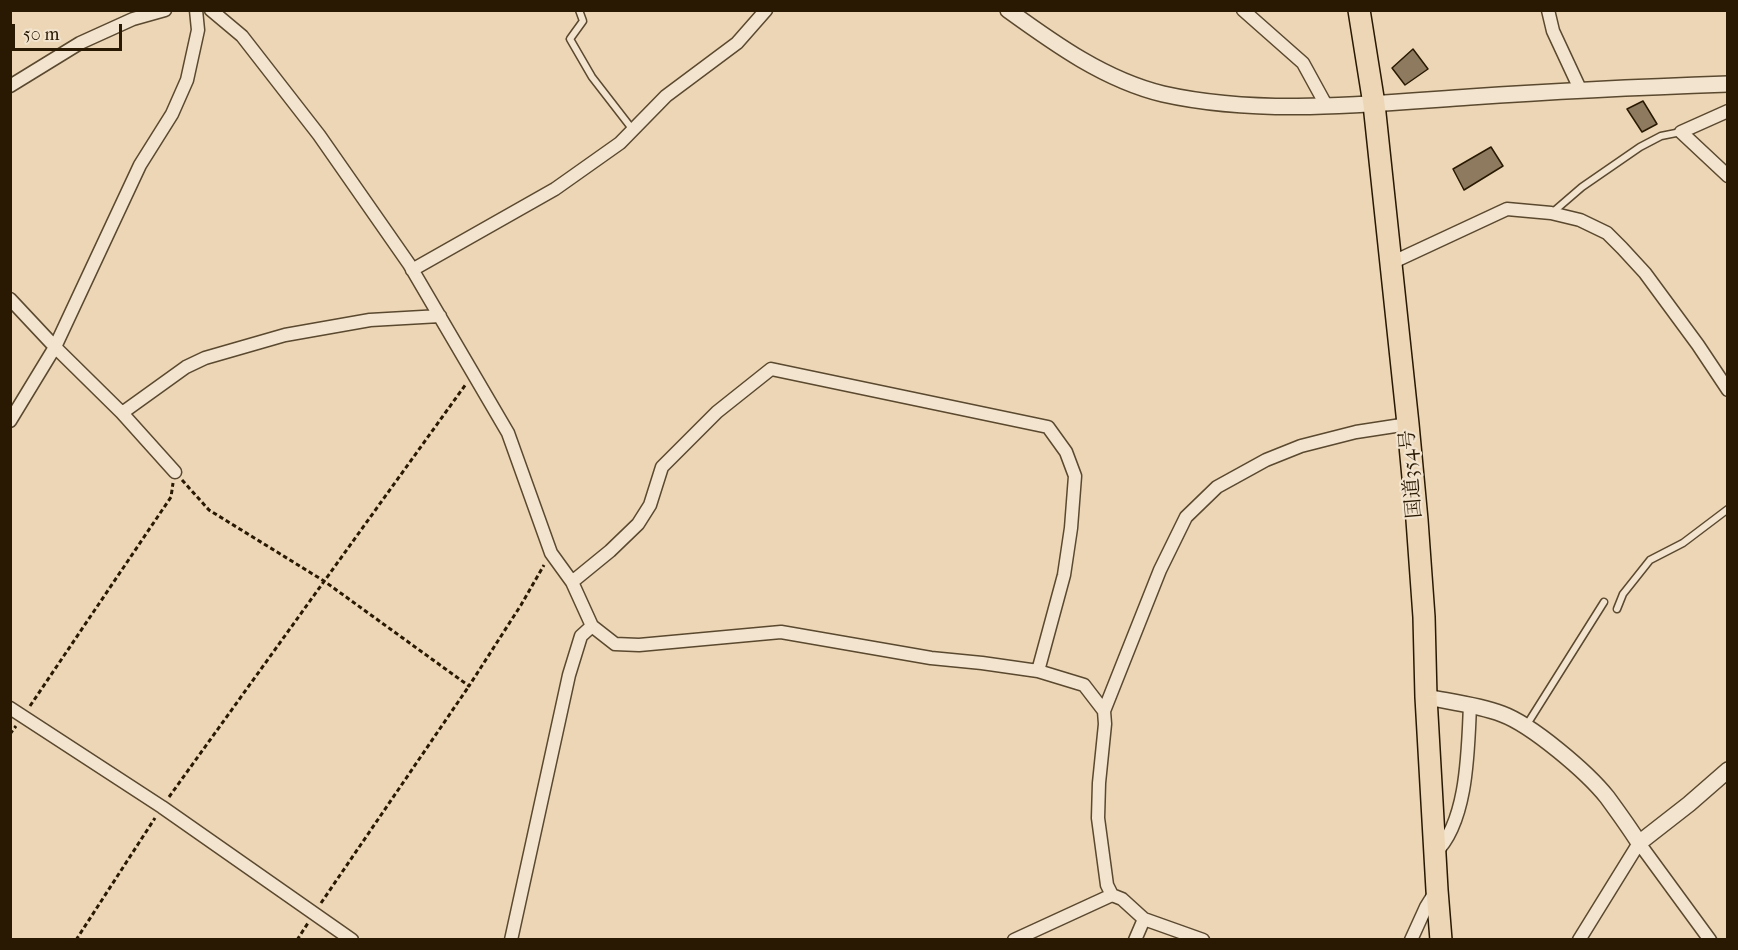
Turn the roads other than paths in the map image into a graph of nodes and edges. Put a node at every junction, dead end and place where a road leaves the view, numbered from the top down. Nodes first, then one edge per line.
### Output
1 (165, 10) edge
2 (196, 10) edge
3 (211, 10) edge
4 (579, 10) edge
5 (766, 10) edge
6 (1008, 10) edge
7 (1243, 10) edge
8 (1359, 10) edge
9 (1548, 10) edge
10 (1728, 84) edge
11 (10, 86) edge
12 (1580, 89) junction
13 (1374, 104) junction
14 (1326, 105) junction
15 (1728, 111) edge
16 (633, 130) junction
17 (1681, 132) junction
18 (1728, 176) edge
19 (1551, 213) junction
20 (1391, 263) junction
21 (412, 270) junction
22 (10, 299) edge
23 (440, 316) junction
24 (55, 347) junction
25 (1728, 390) edge
26 (122, 413) junction
27 (10, 421) edge
28 (1408, 424) junction
29 (175, 472) road end
30 (1728, 508) edge
31 (572, 582) junction
32 (1604, 602) dead end
33 (1617, 609) dead end
34 (592, 626) junction
35 (1038, 671) junction
36 (1426, 697) junction
37 (1470, 705) junction
38 (10, 708) edge
39 (1104, 711) junction
40 (1526, 727) junction
41 (1728, 770) edge
42 (1639, 843) junction
43 (1435, 853) junction
44 (1437, 890) junction
45 (1112, 895) junction
46 (1143, 919) junction
47 (352, 939) edge
48 (511, 939) edge
49 (1014, 939) edge
50 (1135, 939) edge
51 (1203, 939) edge
52 (1411, 939) edge
53 (1441, 939) edge
54 (1579, 939) edge
55 (1710, 939) edge

1 - 11 street
2 - 24 street
3 - 21 street
4 - 16 lane
5 - 16 street
6 - 14 street
7 - 14 street
8 - 13 highway, 国道354号
9 - 12 street
10 - 12 street
12 - 13 street
13 - 14 street
13 - 20 highway, 国道354号
15 - 17 street
16 - 21 street
17 - 18 street
17 - 19 lane
19 - 20 street
19 - 25 street
20 - 28 highway, 国道354号
21 - 23 street
22 - 24 street
23 - 26 street
23 - 31 street
24 - 26 street
24 - 27 street
26 - 29 street
28 - 36 highway, 国道354号
28 - 39 street
30 - 33 lane
31 - 34 street
31 - 35 street
32 - 40 lane
34 - 35 street
34 - 48 street
35 - 39 street
36 - 37 street
36 - 43 highway, 国道354号
37 - 40 street
37 - 43 street
38 - 47 street
39 - 45 street
40 - 42 street
41 - 42 street
42 - 54 street
42 - 55 street
43 - 44 highway, 国道354号
44 - 52 street
44 - 53 highway, 国道354号
45 - 46 street
45 - 49 street
46 - 50 street
46 - 51 street

